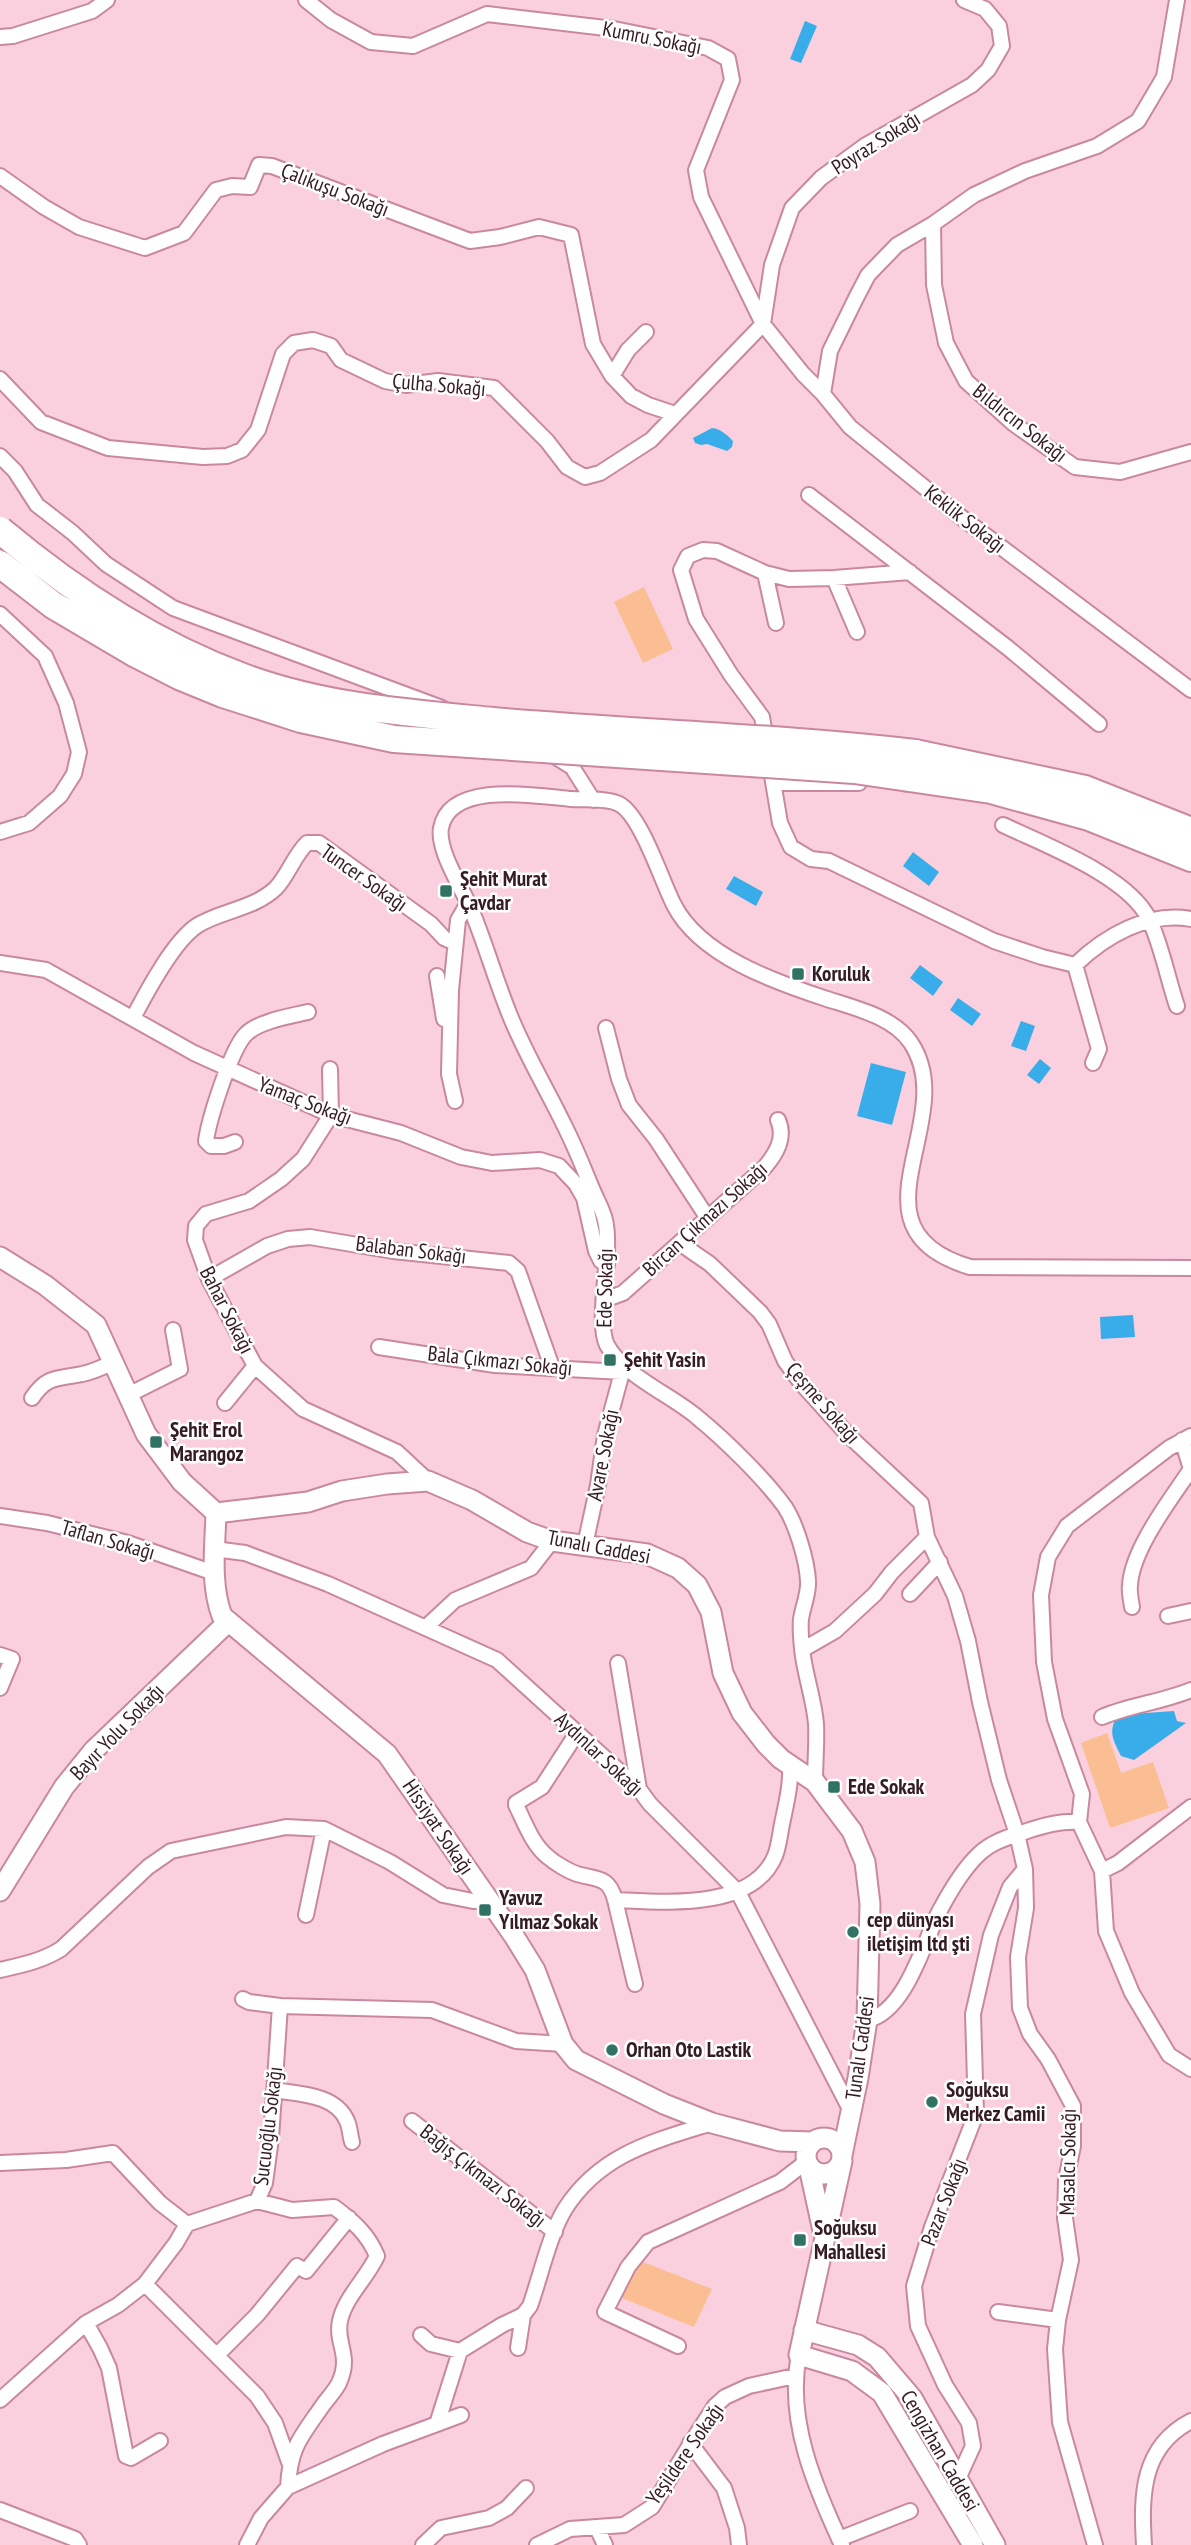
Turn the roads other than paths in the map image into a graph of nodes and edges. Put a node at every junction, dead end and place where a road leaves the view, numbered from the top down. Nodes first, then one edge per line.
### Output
1 (107, 0) edge
2 (306, 0) edge
3 (964, 0) edge
4 (1177, 0) edge
5 (0, 37) edge
6 (0, 176) edge
7 (933, 224) junction
8 (763, 324) junction
9 (646, 332) dead end
10 (612, 376) junction
11 (0, 379) edge
12 (823, 394) junction
13 (675, 414) junction
14 (1191, 452) edge
15 (0, 456) edge
16 (809, 495) dead end
17 (0, 530) edge
18 (0, 564) edge
19 (910, 572) junction
20 (765, 573) junction
21 (834, 578) junction
22 (0, 614) edge
23 (776, 623) dead end
24 (857, 632) dead end
25 (1191, 690) edge
26 (1099, 724) dead end
27 (912, 765) junction
28 (774, 783) junction
29 (859, 783) dead end
30 (593, 800) junction
31 (1003, 825) dead end
32 (1191, 831) edge
33 (0, 832) edge
34 (1191, 858) edge
35 (468, 903) junction
36 (1191, 919) edge
37 (1150, 920) junction
38 (455, 943) junction
39 (0, 963) edge
40 (1075, 965) junction
41 (437, 976) dead end
42 (1177, 1006) dead end
43 (308, 1012) dead end
44 (132, 1018) junction
45 (606, 1028) dead end
46 (449, 1044) junction
47 (1093, 1063) dead end
48 (229, 1069) junction
49 (330, 1069) dead end
50 (455, 1101) dead end
51 (331, 1115) junction
52 (778, 1120) dead end
53 (235, 1142) dead end
54 (707, 1217) junction
55 (681, 1244) junction
56 (0, 1257) edge
57 (607, 1265) junction
58 (1191, 1268) edge
59 (209, 1279) junction
60 (604, 1300) junction
61 (173, 1330) dead end
62 (379, 1347) dead end
63 (114, 1362) junction
64 (255, 1366) junction
65 (552, 1367) junction
66 (623, 1368) junction
67 (128, 1395) junction
68 (32, 1398) dead end
69 (225, 1403) dead end
70 (1187, 1438) edge
71 (1191, 1469) edge
72 (428, 1481) junction
73 (216, 1513) junction
74 (0, 1516) edge
75 (928, 1537) junction
76 (552, 1541) junction
77 (585, 1545) junction
78 (214, 1549) junction
79 (940, 1562) junction
80 (214, 1573) junction
81 (910, 1594) dead end
82 (1132, 1606) dead end
83 (1191, 1611) edge
84 (1168, 1616) dead end
85 (228, 1622) junction
86 (426, 1626) junction
87 (802, 1650) junction
88 (0, 1655) edge
89 (618, 1663) dead end
90 (0, 1688) edge
91 (1191, 1690) edge
92 (1102, 1717) dead end
93 (577, 1733) junction
94 (789, 1766) junction
95 (815, 1782) junction
96 (639, 1789) junction
97 (1191, 1807) edge
98 (1079, 1822) junction
99 (324, 1829) junction
100 (1017, 1834) junction
101 (1025, 1868) junction
102 (1102, 1871) junction
103 (0, 1891) edge
104 (738, 1892) junction
105 (615, 1900) junction
106 (488, 1901) junction
107 (306, 1915) dead end
108 (0, 1970) edge
109 (635, 1984) dead end
110 (243, 1999) dead end
111 (279, 2006) junction
112 (867, 2020) junction
113 (563, 2044) junction
114 (1191, 2069) edge
115 (274, 2090) junction
116 (851, 2111) junction
117 (412, 2121) dead end
118 (712, 2123) junction
119 (352, 2142) dead end
120 (811, 2153) junction
121 (842, 2158) junction
122 (0, 2162) edge
123 (257, 2201) junction
124 (349, 2218) junction
125 (187, 2224) junction
126 (555, 2232) junction
127 (824, 2236) junction
128 (145, 2284) junction
129 (998, 2312) dead end
130 (523, 2315) junction
131 (1058, 2320) junction
132 (86, 2323) junction
133 (804, 2330) junction
134 (421, 2335) dead end
135 (678, 2346) dead end
136 (518, 2348) dead end
137 (460, 2351) junction
138 (217, 2355) junction
139 (799, 2355) junction
140 (795, 2376) junction
141 (0, 2400) edge
142 (461, 2415) dead end
143 (1191, 2421) edge
144 (437, 2424) junction
145 (160, 2441) dead end
146 (691, 2443) junction
147 (289, 2462) junction
148 (957, 2482) junction
149 (288, 2487) junction
150 (526, 2488) dead end
151 (0, 2510) edge
152 (909, 2511) dead end
153 (597, 2528) junction
154 (841, 2542) edge
155 (79, 2545) edge
156 (247, 2545) edge
157 (424, 2545) edge
158 (537, 2545) edge
159 (605, 2545) edge
160 (739, 2545) edge
161 (973, 2545) edge
162 (995, 2545) edge
163 (1095, 2545) edge
164 (1144, 2545) edge

1 - 5 street
2 - 8 street, Kumru Sokağı
3 - 8 street, Poyraz Sokağı
4 - 7 street
6 - 10 street, Çalıkuşu Sokağı
7 - 12 street
7 - 14 street, Bıldırcın Sokağı
8 - 12 street, Keklik Sokağı
8 - 13 street, Çulha Sokağı
9 - 10 street
10 - 13 street, Çalıkuşu Sokağı
11 - 13 street, Çulha Sokağı
12 - 25 street, Keklik Sokağı
15 - 30 street
16 - 19 street
17 - 27 highway, bridge
18 - 27 highway, bridge
19 - 21 street
19 - 26 street
20 - 21 street
20 - 23 street
20 - 28 street
21 - 24 street
22 - 33 street
27 - 32 highway
27 - 34 highway
28 - 29 street
28 - 40 street
30 - 35 street, Ede Sokağı
30 - 58 street, Ede Sokağı
31 - 37 street
35 - 38 street
35 - 57 street, Ede Sokağı
36 - 37 street
37 - 40 street
37 - 42 street
38 - 44 street, Tuncer Sokağı
38 - 46 street
39 - 44 street, Yamaç Sokağı
40 - 47 street
41 - 46 street
43 - 48 street
44 - 48 street, Yamaç Sokağı
45 - 54 street
46 - 50 street
48 - 51 street, Yamaç Sokağı
48 - 53 street
49 - 51 street
51 - 57 street, Yamaç Sokağı
51 - 59 street, Bahar Sokağı
52 - 54 street, Bircan Çıkmazı Sokağı
54 - 55 street, Bircan Çıkmazı Sokağı
55 - 60 street, Bircan Çıkmazı Sokağı
55 - 75 street, Çeşme Sokağı
56 - 63 main road
57 - 60 street, Ede Sokağı
59 - 64 street, Bahar Sokağı
59 - 65 street, Balaban Sokağı
60 - 66 street, Ede Sokağı
61 - 67 street
62 - 65 street, Bala Çıkmazı Sokağı
63 - 67 main road
63 - 68 street
64 - 69 street
64 - 72 street, Bahar Sokağı
65 - 66 street, Bala Çıkmazı Sokağı
66 - 77 street, Avare Sokağı
66 - 87 street, Ede Sokağı
67 - 73 main road
70 - 71 street
70 - 98 street
71 - 82 street
72 - 73 main road, Tunalı Caddesi
72 - 76 main road, Tunalı Caddesi
73 - 78 main road, Hissiyat Sokağı
74 - 80 street, Taflan Sokağı
75 - 79 street, Çeşme Sokağı
75 - 87 street
76 - 77 main road, Tunalı Caddesi
76 - 86 street
77 - 94 main road, Tunalı Caddesi
78 - 80 main road, Hissiyat Sokağı
78 - 86 street, Aydınlar Sokağı
79 - 81 street
79 - 100 street, Çeşme Sokağı
80 - 85 main road, Hissiyat Sokağı
83 - 84 street
85 - 103 main road, Bayır Yolu Sokağı
85 - 106 main road, Hissiyat Sokağı
86 - 93 street, Aydınlar Sokağı
87 - 95 street, Ede Sokağı
88 - 90 street
89 - 96 street
91 - 92 street
93 - 96 street, Aydınlar Sokağı
93 - 105 street
94 - 95 main road, Tunalı Caddesi
94 - 104 street
95 - 112 main road, Tunalı Caddesi
96 - 104 street, Aydınlar Sokağı
97 - 102 street
98 - 100 street
98 - 102 street
99 - 106 street
99 - 107 street
99 - 108 street
100 - 101 street
100 - 112 street
101 - 131 street, Masalcı Sokağı
101 - 148 street, Pazar Sokağı
102 - 114 street
104 - 105 street
104 - 116 street, Aydınlar Sokağı
105 - 109 street
106 - 113 main road, Hissiyat Sokağı
110 - 111 street
111 - 113 street
111 - 115 street, Sucuoğlu Sokağı
112 - 116 main road, Tunalı Caddesi
113 - 118 main road, Hissiyat Sokağı
115 - 119 street
115 - 123 street, Sucuoğlu Sokağı
116 - 120 main road, Tunalı Caddesi
116 - 121 main road, Tunalı Caddesi
117 - 126 street, Bağış Çıkmazı Sokağı
118 - 120 main road, Hissiyat Sokağı
118 - 126 street
120 - 121 main road, Hissiyat Sokağı
120 - 121 main road
120 - 127 main road
120 - 135 street
121 - 127 main road, Tunalı Caddesi
122 - 125 street
123 - 124 street
123 - 125 street, Sucuoğlu Sokağı
124 - 138 street
124 - 147 street
125 - 128 street
126 - 130 street
127 - 133 main road, Tunalı Caddesi
128 - 132 street
128 - 138 street
129 - 131 street
130 - 136 street
130 - 137 street
131 - 163 street, Masalcı Sokağı
132 - 141 street
132 - 145 street
133 - 139 main road, Tunalı Caddesi
133 - 148 main road, Cengizhan Caddesi
134 - 137 street
137 - 144 street
138 - 147 street
139 - 140 street
139 - 161 main road, Cengizhan Caddesi
140 - 146 street, Yeşildere Sokağı
140 - 154 street
142 - 144 street
143 - 164 street
144 - 149 street
146 - 153 street, Yeşildere Sokağı
146 - 160 street
147 - 149 street
148 - 162 main road, Cengizhan Caddesi
149 - 156 street
150 - 157 street
151 - 155 street
152 - 154 street
153 - 158 street, Yeşildere Sokağı
153 - 159 street

